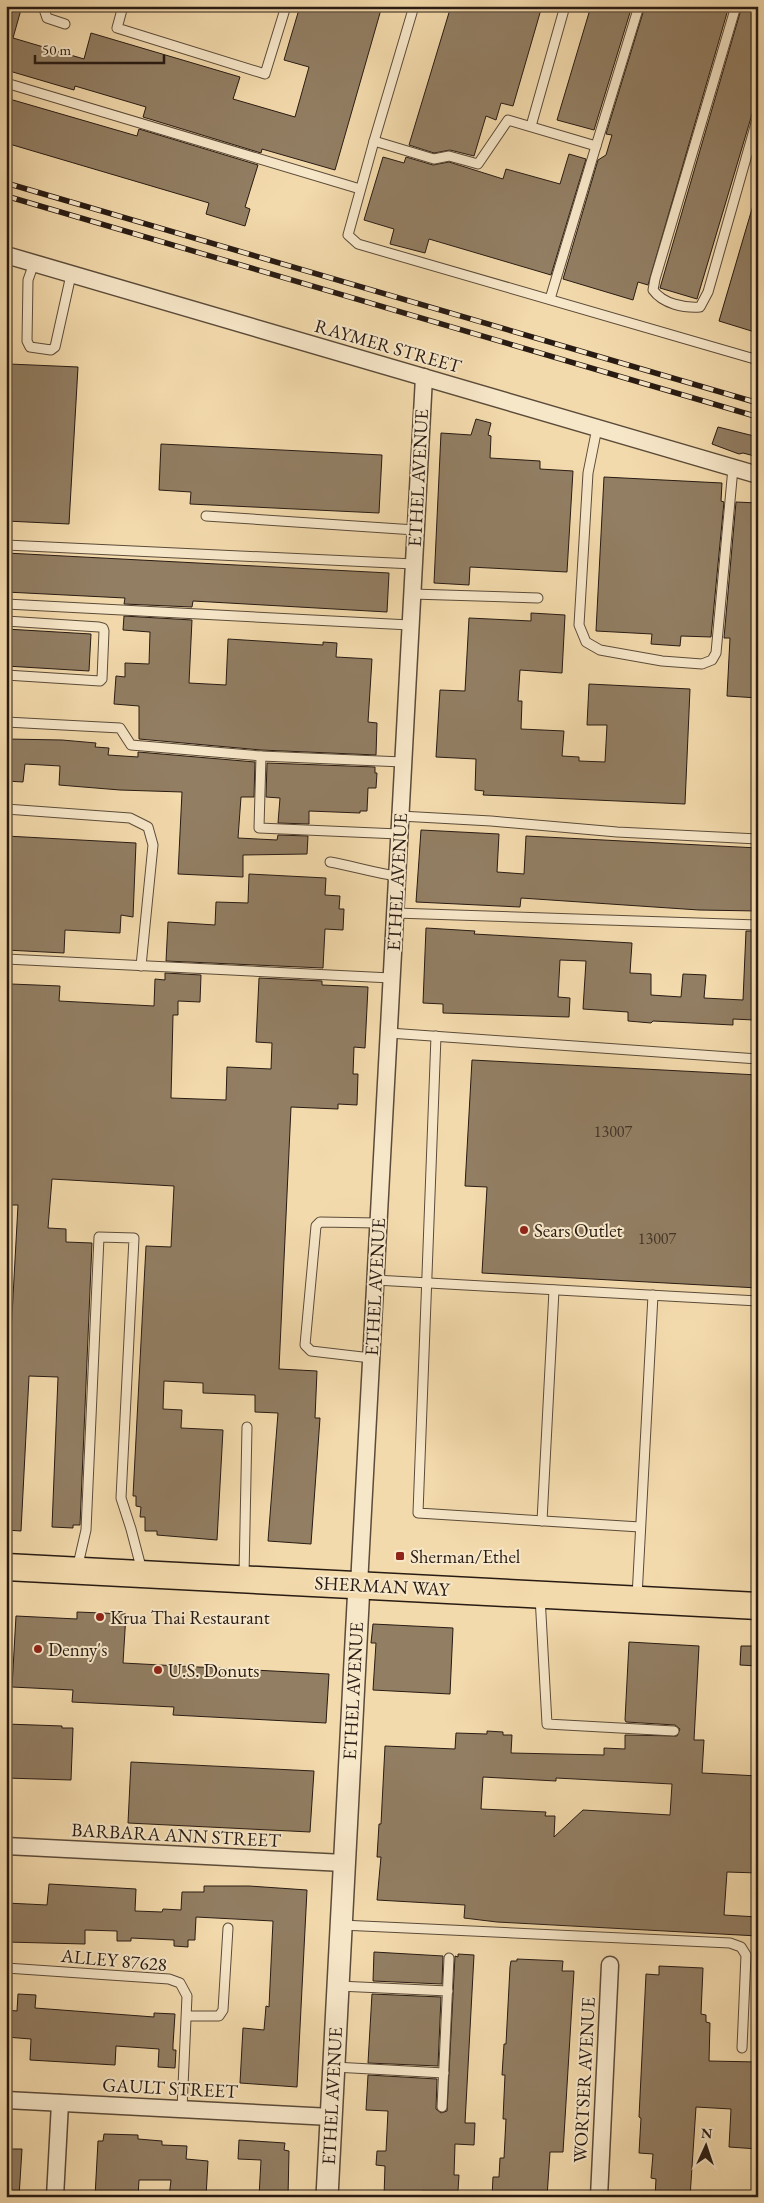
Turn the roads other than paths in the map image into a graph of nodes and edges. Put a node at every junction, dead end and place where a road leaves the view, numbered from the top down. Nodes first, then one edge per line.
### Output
1 (43, 6) edge
2 (123, 6) edge
3 (286, 6) edge
4 (414, 6) edge
5 (565, 6) edge
6 (639, 6) edge
7 (736, 6) edge
8 (65, 24) dead end
9 (6, 83) edge
10 (758, 116) edge
11 (531, 126) junction
12 (374, 141) junction
13 (596, 146) junction
14 (360, 190) junction
15 (6, 255) edge
16 (34, 263) junction
17 (71, 274) junction
18 (550, 299) junction
19 (758, 360) edge
20 (424, 377) junction
21 (597, 428) junction
22 (733, 468) junction
23 (758, 476) edge
24 (206, 516) dead end
25 (415, 530) junction
26 (6, 545) edge
27 (414, 564) junction
28 (412, 594) junction
29 (538, 598) dead end
30 (6, 604) edge
31 (6, 621) edge
32 (410, 625) junction
33 (6, 675) edge
34 (6, 722) edge
35 (261, 756) junction
36 (403, 762) junction
37 (6, 808) edge
38 (400, 816) junction
39 (399, 834) junction
40 (758, 838) edge
41 (330, 862) dead end
42 (397, 876) junction
43 (395, 913) junction
44 (758, 925) edge
45 (6, 959) edge
46 (141, 966) junction
47 (392, 978) junction
48 (389, 1032) junction
49 (436, 1036) junction
50 (758, 1059) edge
51 (378, 1224) junction
52 (375, 1280) junction
53 (428, 1282) junction
54 (554, 1290) junction
55 (653, 1295) junction
56 (758, 1301) edge
57 (371, 1358) junction
58 (247, 1427) dead end
59 (542, 1521) junction
60 (640, 1528) junction
61 (6, 1567) edge
62 (77, 1570) junction
63 (142, 1574) junction
64 (244, 1579) junction
65 (359, 1585) junction
66 (540, 1595) junction
67 (637, 1600) junction
68 (758, 1606) edge
69 (674, 1731) dead end
70 (6, 1846) edge
71 (344, 1864) junction
72 (341, 1925) junction
73 (228, 1928) dead end
74 (449, 1958) dead end
75 (610, 1965) dead end
76 (6, 1968) edge
77 (338, 1986) junction
78 (448, 1991) junction
79 (186, 2016) junction
80 (742, 2048) dead end
81 (334, 2067) junction
82 (444, 2073) junction
83 (6, 2100) edge
84 (60, 2103) junction
85 (442, 2107) dead end
86 (182, 2109) junction
87 (331, 2117) junction
88 (55, 2197) edge
89 (327, 2197) edge
90 (599, 2197) edge

1 - 8 lane
2 - 3 lane
4 - 12 lane
5 - 11 lane
6 - 13 lane
7 - 10 lane
9 - 14 lane
11 - 12 lane
11 - 13 lane
12 - 14 lane
13 - 18 lane
14 - 18 lane
15 - 16 street, RAYMER STREET
16 - 17 street, RAYMER STREET
16 - 17 lane
17 - 20 street, RAYMER STREET
18 - 19 lane
20 - 21 street, RAYMER STREET
20 - 25 street, ETHEL AVENUE
21 - 22 street, RAYMER STREET
21 - 22 lane
22 - 23 street, RAYMER STREET
24 - 25 lane
25 - 27 street, ETHEL AVENUE
26 - 27 lane
27 - 28 street, ETHEL AVENUE
28 - 29 lane
28 - 32 street, ETHEL AVENUE
30 - 32 lane
31 - 33 lane
32 - 36 street, ETHEL AVENUE
34 - 35 lane
35 - 36 lane
35 - 39 lane
36 - 38 street, ETHEL AVENUE
37 - 46 lane
38 - 39 street, ETHEL AVENUE
38 - 40 lane
39 - 42 street, ETHEL AVENUE
41 - 42 lane
42 - 43 street, ETHEL AVENUE
43 - 44 lane
43 - 47 street, ETHEL AVENUE
45 - 46 lane
46 - 47 lane
47 - 48 street, ETHEL AVENUE
48 - 49 lane
48 - 51 street, ETHEL AVENUE
49 - 50 lane
49 - 53 lane
51 - 52 street, ETHEL AVENUE
51 - 57 lane
52 - 53 lane
52 - 57 street, ETHEL AVENUE
53 - 54 lane
53 - 59 lane
54 - 55 lane
54 - 59 lane
55 - 56 lane
55 - 60 lane
57 - 65 street, ETHEL AVENUE
58 - 64 lane
59 - 60 lane
60 - 67 lane
61 - 62 main road, SHERMAN WAY
62 - 63 main road, SHERMAN WAY
62 - 63 lane
63 - 64 main road, SHERMAN WAY
64 - 65 main road, SHERMAN WAY
65 - 66 main road, SHERMAN WAY
65 - 71 street, ETHEL AVENUE
66 - 67 main road, SHERMAN WAY
66 - 69 lane
67 - 68 main road, SHERMAN WAY
70 - 71 street, BARBARA ANN STREET
71 - 72 street, ETHEL AVENUE
72 - 77 street, ETHEL AVENUE
72 - 80 lane
73 - 79 lane
74 - 78 lane
75 - 90 street, WORTSER AVENUE
76 - 79 lane, ALLEY 87628
77 - 78 lane
77 - 81 street, ETHEL AVENUE
78 - 82 lane
79 - 86 lane, ALLEY 87628
81 - 82 lane
81 - 87 street, ETHEL AVENUE
82 - 85 lane
83 - 84 street, GAULT STREET
84 - 86 street, GAULT STREET
84 - 88 street
86 - 87 street, GAULT STREET
87 - 89 street, ETHEL AVENUE

